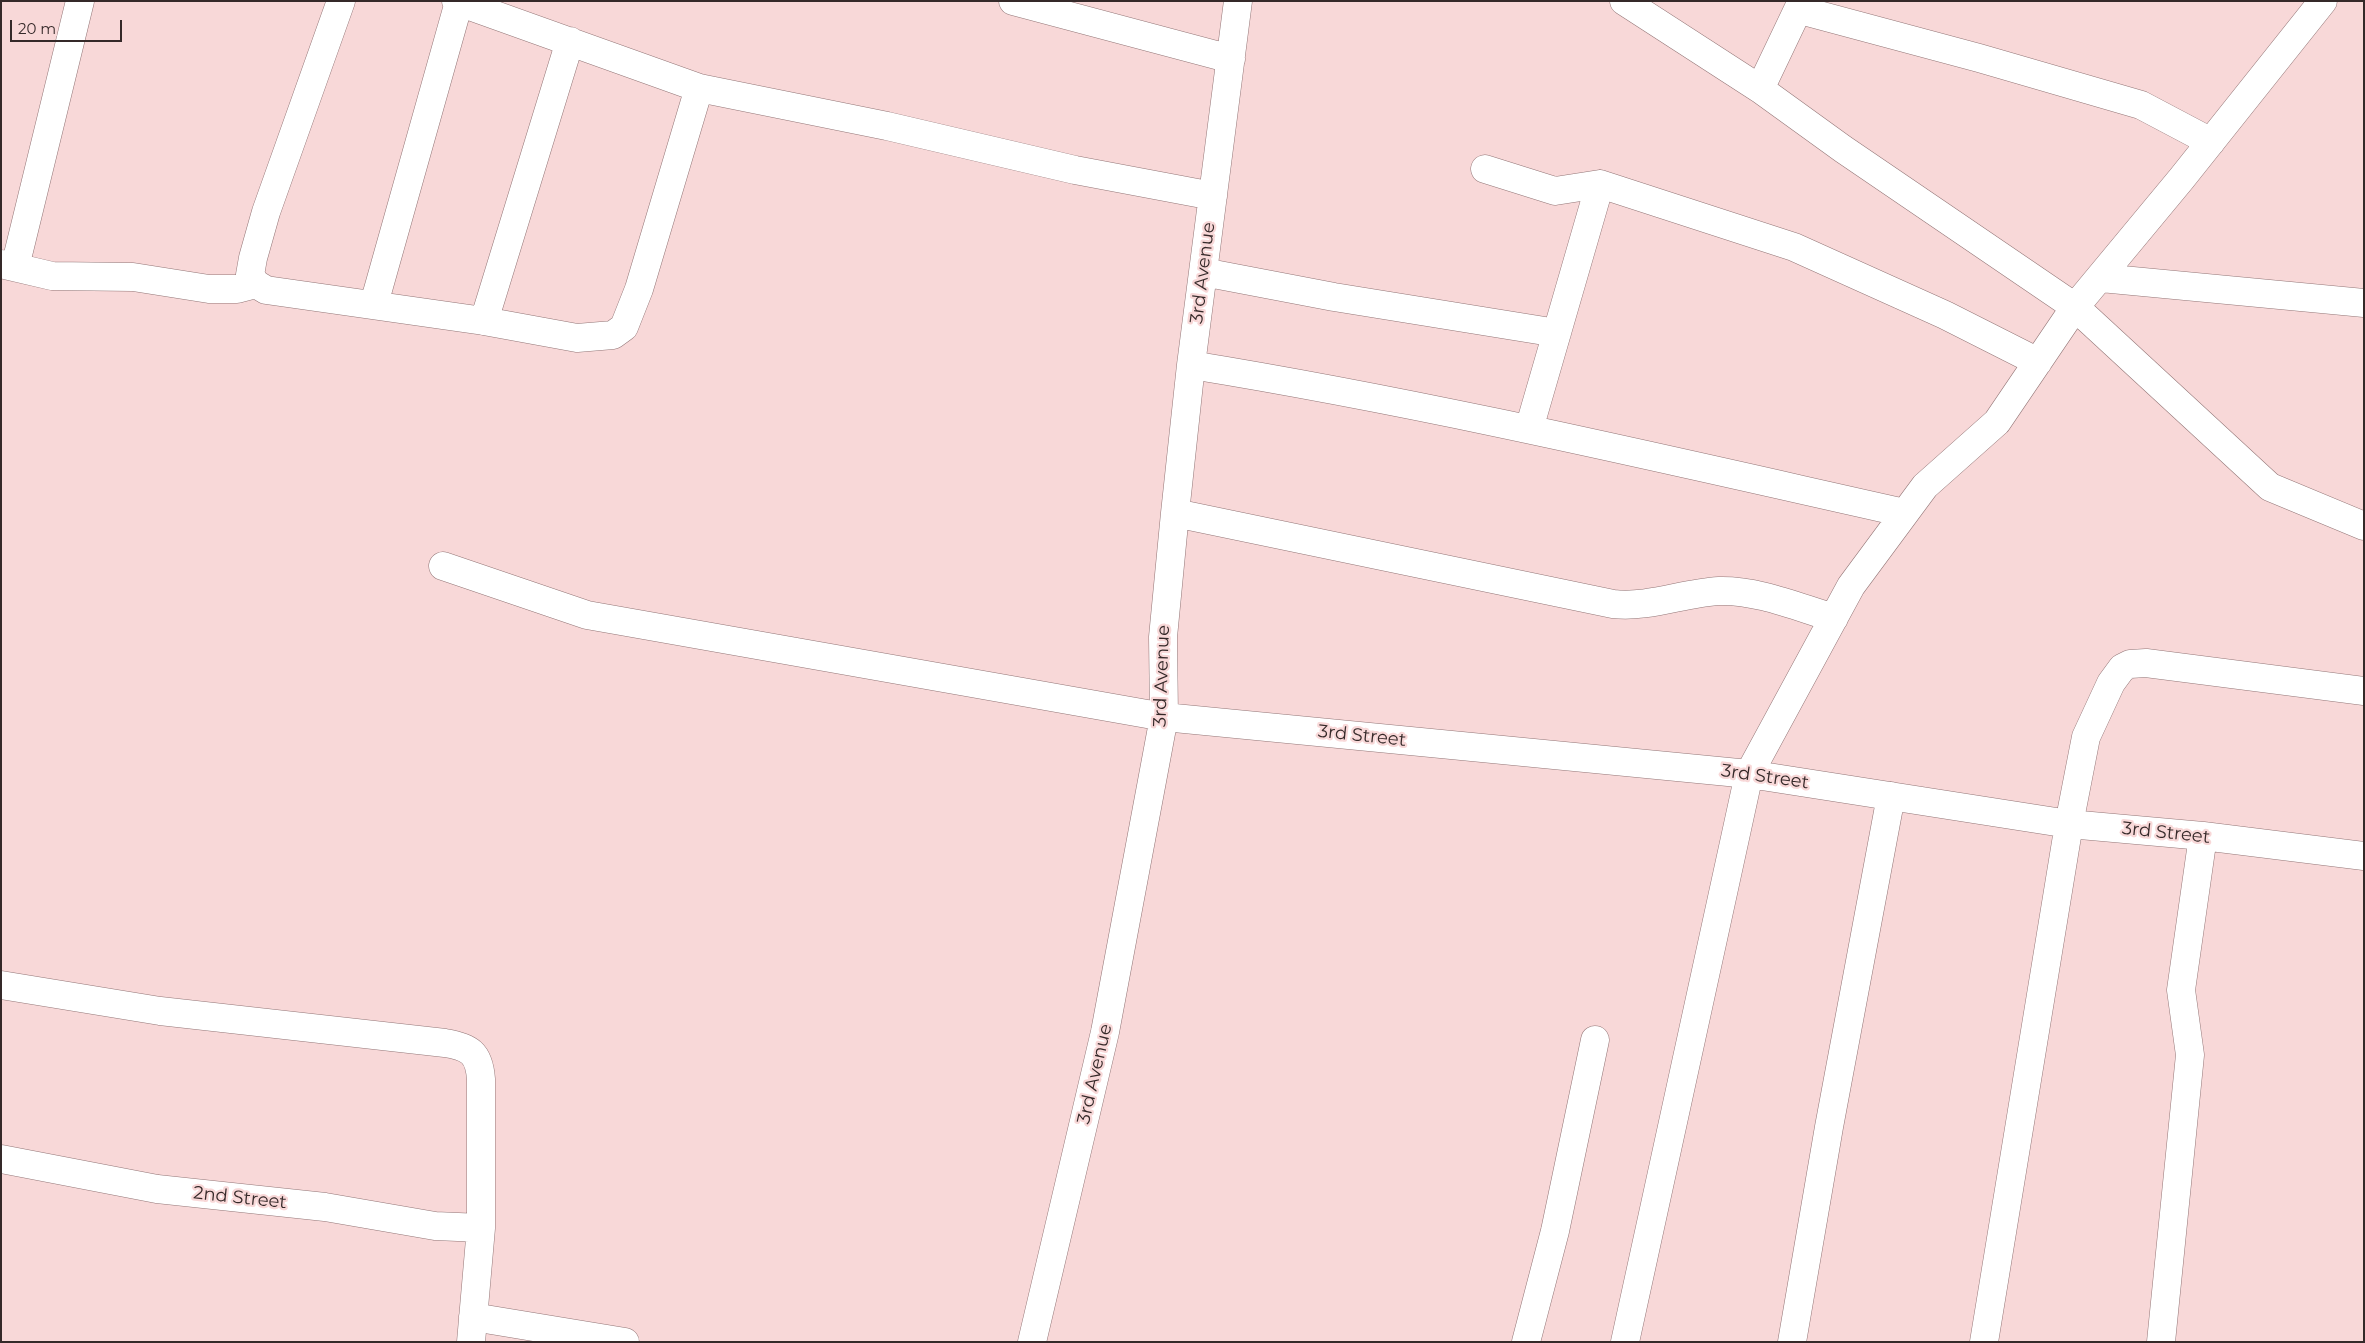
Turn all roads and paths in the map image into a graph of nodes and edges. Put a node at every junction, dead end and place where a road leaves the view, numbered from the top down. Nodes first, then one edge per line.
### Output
1 (80, 1) edge
2 (341, 1) edge
3 (1013, 1) edge
4 (1238, 1) edge
5 (1624, 1) edge
6 (2323, 1) edge
7 (457, 2) edge
8 (1801, 6) edge
9 (570, 41) junction
10 (1231, 59) junction
11 (699, 88) junction
12 (1760, 89) junction
13 (2211, 142) junction
14 (1485, 169) dead end
15 (1600, 184) junction
16 (1213, 196) junction
17 (8, 266) edge
18 (1203, 272) junction
19 (2101, 278) junction
20 (256, 284) junction
21 (2364, 303) edge
22 (374, 304) junction
23 (2075, 307) junction
24 (484, 322) junction
25 (1557, 333) junction
26 (2038, 362) junction
27 (1191, 366) junction
28 (1529, 430) junction
29 (1175, 513) junction
30 (1905, 514) junction
31 (2364, 526) edge
32 (443, 566) dead end
33 (1834, 618) junction
34 (2364, 691) edge
35 (1164, 717) junction
36 (1749, 774) junction
37 (1891, 796) junction
38 (2069, 824) junction
39 (2203, 836) junction
40 (2364, 856) edge
41 (1, 984) edge
42 (1595, 1040) dead end
43 (1, 1159) edge
44 (480, 1228) junction
45 (472, 1330) edge
46 (625, 1342) edge
47 (1032, 1342) edge
48 (1526, 1342) edge
49 (1625, 1342) edge
50 (1792, 1342) edge
51 (1984, 1342) edge
52 (2161, 1342) edge

1 - 17 street
2 - 20 street
3 - 10 street
4 - 10 street, 3rd Avenue
5 - 12 street
6 - 13 street
7 - 9 street
7 - 22 street
8 - 12 street
8 - 13 street
9 - 11 street
9 - 24 street
10 - 16 street, 3rd Avenue
11 - 16 street
11 - 24 street
12 - 23 street
13 - 19 street
14 - 15 street
15 - 25 street
15 - 26 street
16 - 18 street, 3rd Avenue
17 - 20 street
18 - 25 street
18 - 27 street, 3rd Avenue
19 - 21 street
19 - 23 street
20 - 22 street
22 - 24 street
23 - 26 street
23 - 31 street
25 - 28 street
26 - 30 street
27 - 28 street
27 - 29 street, 3rd Avenue
28 - 30 street
29 - 33 street
29 - 35 street, 3rd Avenue
30 - 33 street
32 - 35 street, 3rd Street
33 - 36 street
34 - 38 street
35 - 36 street, 3rd Street
35 - 47 street, 3rd Avenue
36 - 37 street, 3rd Street
36 - 49 street
37 - 38 street, 3rd Street
37 - 50 street
38 - 39 street, 3rd Street
38 - 51 street
39 - 40 street, 3rd Street
39 - 52 street
41 - 44 street
42 - 48 street
43 - 44 street, 2nd Street
44 - 45 street
45 - 46 street

